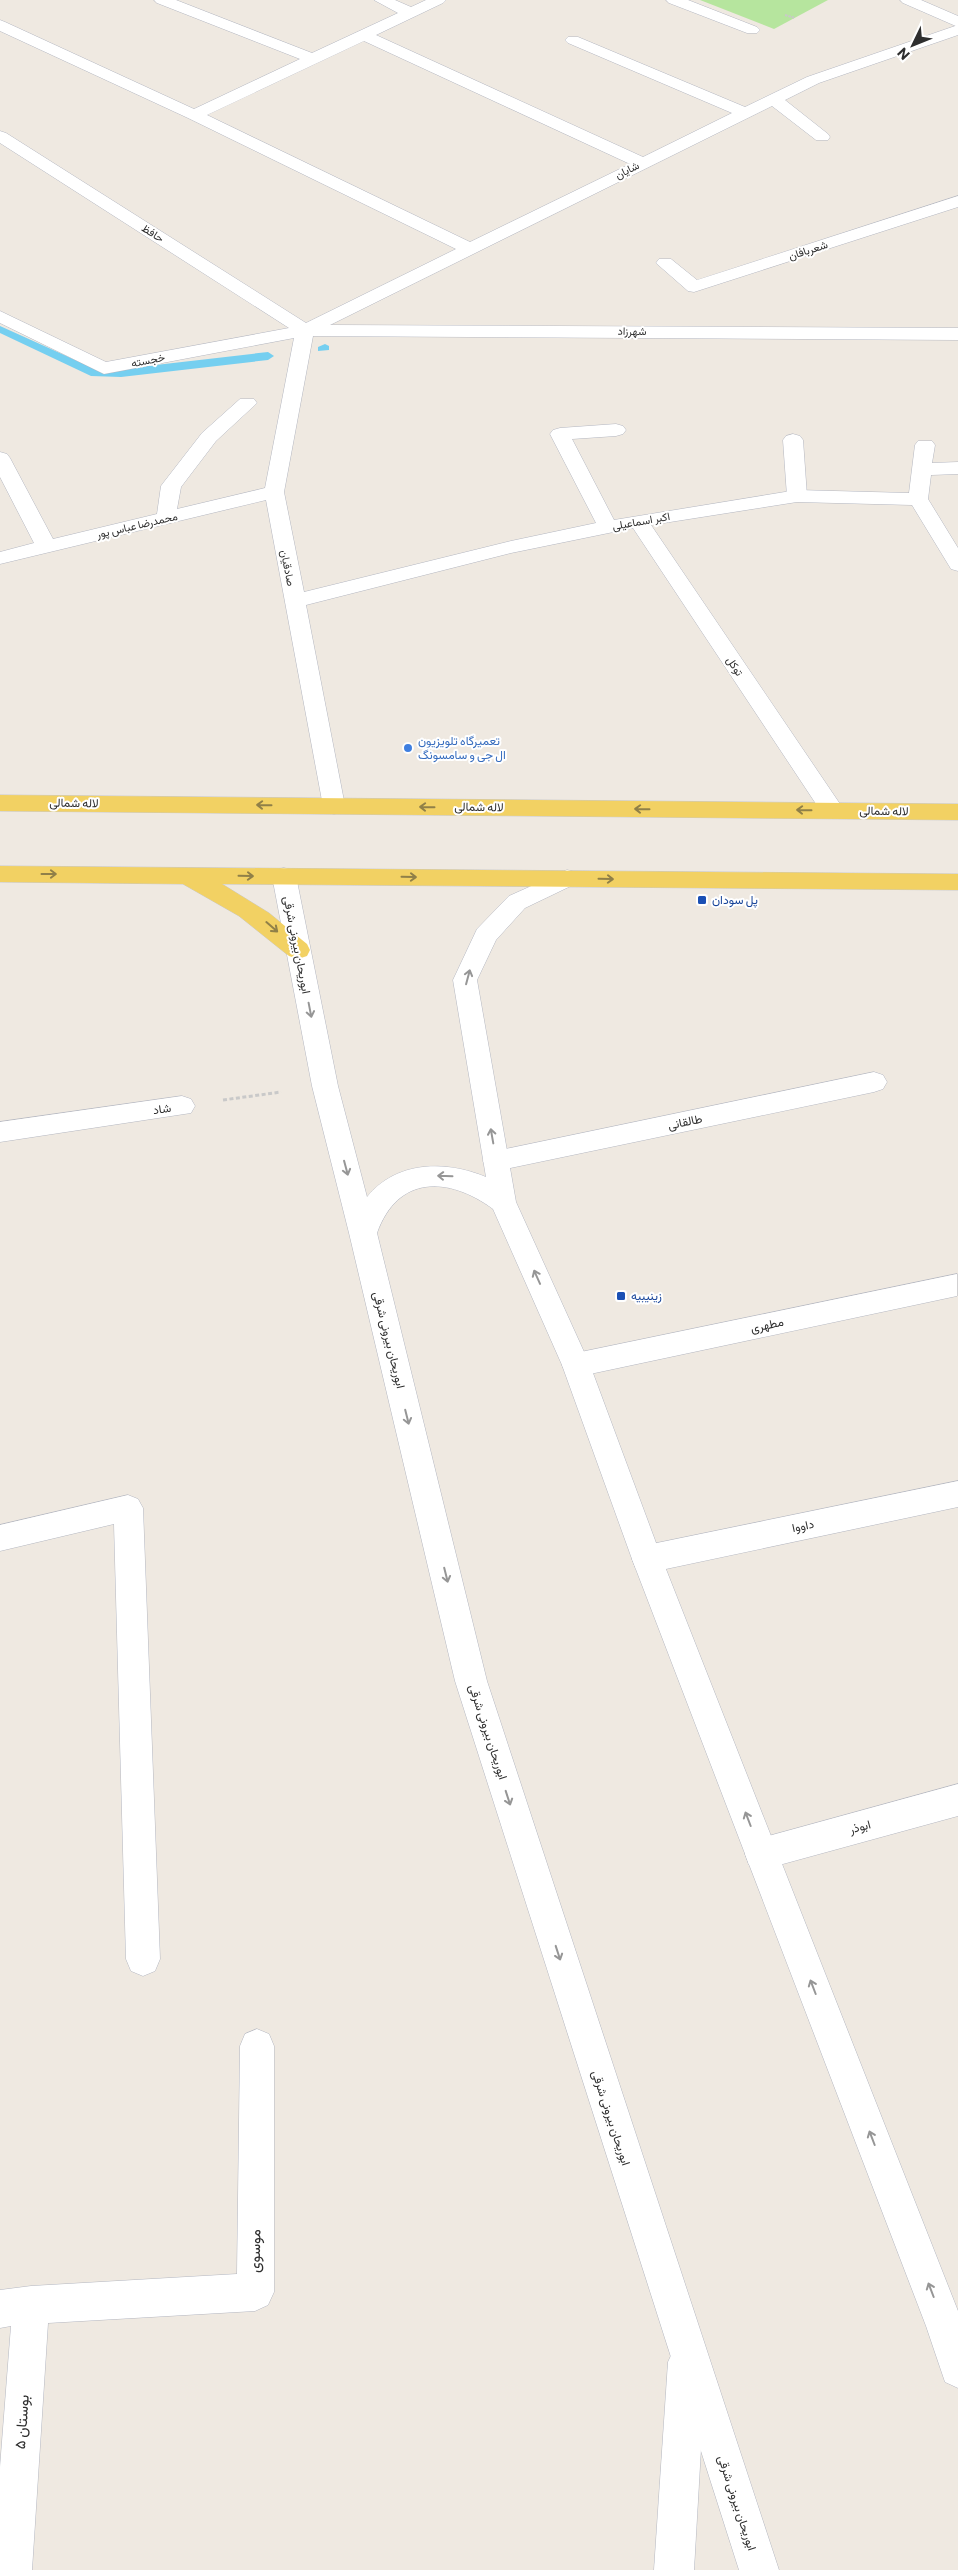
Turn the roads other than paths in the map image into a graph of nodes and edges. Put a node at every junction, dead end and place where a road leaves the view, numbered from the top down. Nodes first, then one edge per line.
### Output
1 (162, 0) edge
2 (382, 0) edge
3 (438, 0) edge
4 (674, 0) edge
5 (908, 0) edge
6 (411, 13) junction
7 (958, 22) edge
8 (0, 25) edge
9 (752, 30) dead end
10 (958, 30) edge
11 (364, 35) junction
12 (573, 40) dead end
13 (312, 59) junction
14 (773, 99) junction
15 (745, 113) junction
16 (194, 115) junction
17 (0, 136) edge
18 (822, 137) dead end
19 (642, 162) junction
20 (958, 201) edge
21 (468, 248) junction
22 (665, 263) dead end
23 (0, 316) edge
24 (305, 330) junction
25 (958, 334) edge
26 (247, 403) dead end
27 (616, 430) dead end
28 (793, 440) dead end
29 (925, 445) dead end
30 (0, 458) edge
31 (958, 468) edge
32 (921, 470) junction
33 (274, 492) junction
34 (798, 496) junction
35 (918, 499) junction
36 (166, 518) junction
37 (638, 521) junction
38 (608, 527) junction
39 (46, 546) junction
40 (0, 558) edge
41 (958, 565) edge
42 (295, 601) junction
43 (0, 803) edge
44 (334, 806) junction
45 (832, 810) junction
46 (958, 812) edge
47 (0, 874) edge
48 (185, 875) junction
49 (284, 876) junction
50 (567, 878) junction
51 (958, 882) edge
52 (298, 950) junction
53 (874, 1082) dead end
54 (182, 1106) road end
55 (0, 1132) edge
56 (496, 1161) junction
57 (503, 1202) junction
58 (363, 1233) junction
59 (957, 1285) dead end
60 (576, 1365) junction
61 (958, 1494) edge
62 (0, 1538) edge
63 (647, 1559) junction
64 (958, 1800) edge
65 (761, 1854) junction
66 (143, 1959) dead end
67 (258, 2046) dead end
68 (15, 2307) edge
69 (952, 2325) edge
70 (688, 2353) junction
71 (958, 2369) edge
72 (12, 2570) edge
73 (674, 2570) edge
74 (759, 2570) edge

1 - 13 street
2 - 6 street
3 - 6 street
4 - 9 street
5 - 7 street
6 - 11 street
8 - 16 street
10 - 14 street, شایان
11 - 13 street
11 - 19 street
12 - 15 street
13 - 16 street
14 - 15 street, شایان
14 - 18 street
15 - 19 street, شایان
16 - 21 street
17 - 24 street, حافظ
19 - 21 street, شایان
20 - 22 street, شعربافان
21 - 24 street, شایان
23 - 24 street, خجسته
24 - 25 street, شهرزاد
24 - 33 street, صادقیان
26 - 36 street
27 - 38 street
28 - 34 street
29 - 32 street
30 - 39 street
31 - 32 street
32 - 35 street
33 - 36 street, محمدرضا عباس پور
33 - 42 street, صادقیان
34 - 35 street, اکبر اسماعیلی
34 - 37 street, اکبر اسماعیلی
35 - 41 street
36 - 39 street, محمدرضا عباس پور
37 - 38 street, اکبر اسماعیلی
37 - 45 street, توکل
38 - 42 street, اکبر اسماعیلی
39 - 40 street, محمدرضا عباس پور
42 - 44 street, صادقیان
44 -> 43 main road, لاله شمالی
45 -> 44 main road, لاله شمالی
45 - 46 main road, لاله شمالی
47 -> 48 main road
48 -> 49 main road
48 -> 52 main road
49 -> 50 main road
49 - 52 street, ابوریحان بیرونی شرقی
50 -> 51 main road
56 -> 50 street
52 -> 58 street, ابوریحان بیرونی شرقی
53 - 56 street, طالقانی
54 - 55 street, شاد
56 - 57 street
57 -> 58 street
60 -> 57 street
58 -> 70 street, ابوریحان بیرونی شرقی
59 - 60 street, مطهری
60 - 63 street
61 - 63 street, داووا
62 - 66 street
65 -> 63 street
64 - 65 street, ابوذر
69 -> 65 street
67 - 68 street, موسوی
68 - 72 street, بوستان ۵
69 - 71 street
70 - 73 street
70 - 74 street, ابوریحان بیرونی شرقی

